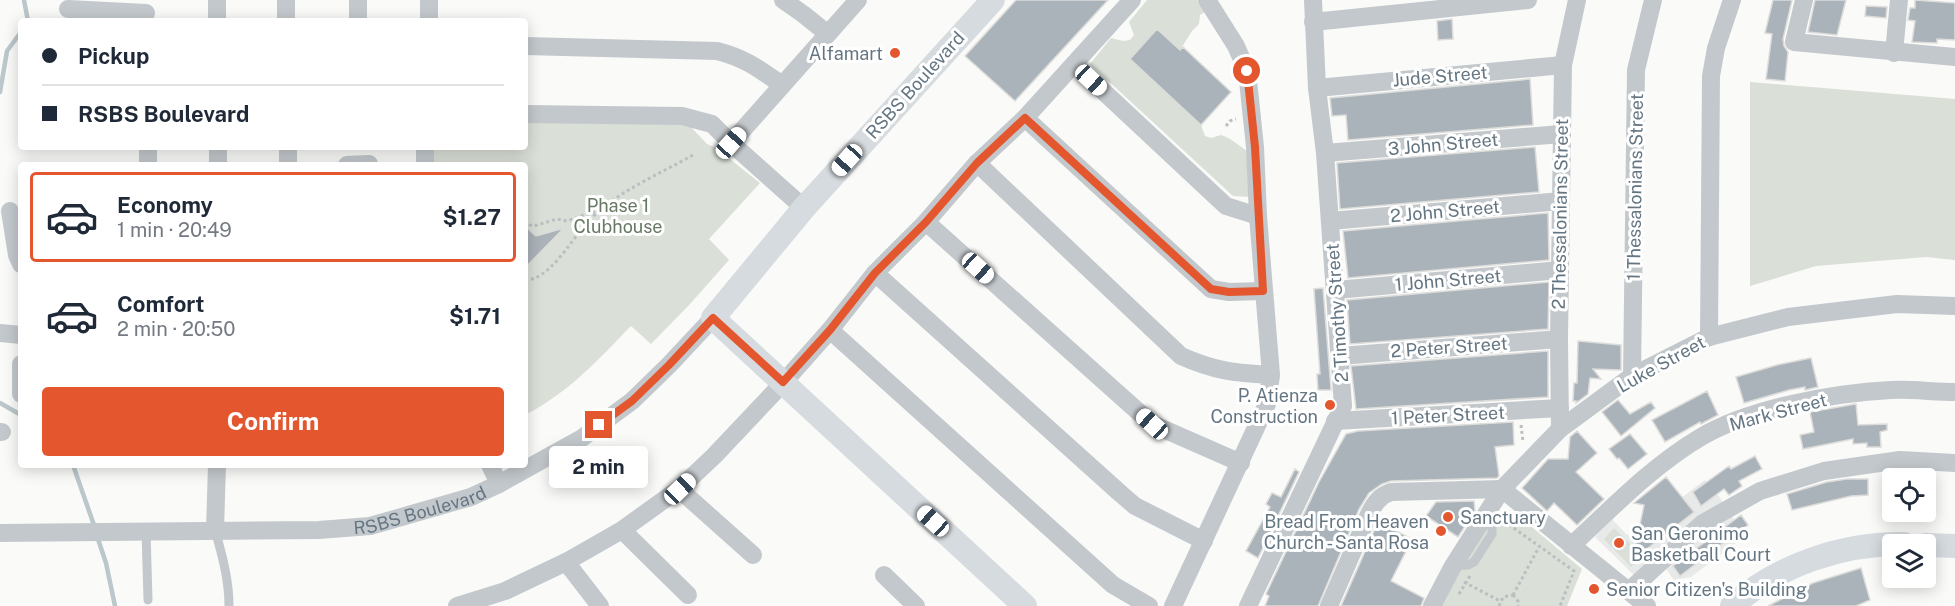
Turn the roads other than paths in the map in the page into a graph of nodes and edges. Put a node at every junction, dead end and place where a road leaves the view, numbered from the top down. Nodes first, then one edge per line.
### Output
1 (217, 0) edge
2 (286, 0) edge
3 (358, 0) edge
4 (429, 0) edge
5 (783, 0) edge
6 (858, 0) edge
7 (993, 0) edge
8 (1131, 0) edge
9 (1207, 0) edge
10 (1313, 0) edge
11 (1528, 0) edge
12 (1577, 0) edge
13 (1653, 0) edge
14 (1732, 0) edge
15 (1804, 0) edge
16 (1899, 0) edge
17 (67, 10) edge
18 (146, 11) edge
19 (114, 16) edge
20 (217, 18) edge
21 (286, 18) edge
22 (358, 18) edge
23 (429, 18) edge
24 (1313, 22) junction
25 (828, 34) junction
26 (528, 46) edge
27 (1894, 53) junction
28 (1955, 57) edge
29 (1074, 64) junction
30 (1563, 65) junction
31 (782, 85) junction
32 (1317, 88) junction
33 (528, 114) edge
34 (1025, 118) junction
35 (1562, 134) junction
36 (731, 143) junction
37 (1325, 153) junction
38 (977, 163) junction
39 (1561, 201) junction
40 (804, 208) junction
41 (11, 211) edge
42 (1258, 216) junction
43 (1330, 220) junction
44 (926, 222) junction
45 (18, 257) edge
46 (1560, 270) junction
47 (875, 273) junction
48 (1336, 290) junction
49 (1263, 291) junction
50 (1955, 306) edge
51 (713, 318) junction
52 (830, 330) junction
53 (0, 333) edge
54 (18, 335) edge
55 (1709, 337) junction
56 (1558, 339) junction
57 (1340, 356) junction
58 (1271, 375) junction
59 (1632, 376) junction
60 (783, 382) junction
61 (1955, 392) edge
62 (1560, 408) junction
63 (1335, 421) junction
64 (1560, 429) junction
65 (1241, 463) junction
66 (1955, 463) edge
67 (217, 468) edge
68 (491, 468) edge
69 (528, 468) edge
70 (528, 468) edge
71 (499, 484) junction
72 (680, 489) junction
73 (1502, 489) junction
74 (215, 530) junction
75 (622, 530) junction
76 (146, 531) junction
77 (0, 533) edge
78 (1204, 541) junction
79 (1882, 544) edge
80 (1936, 545) edge
81 (1571, 546) junction
82 (1955, 546) edge
83 (753, 555) dead end
84 (566, 562) junction
85 (884, 575) dead end
86 (1629, 591) junction
87 (688, 595) dead end
88 (509, 598) edge
89 (148, 600) dead end
90 (1019, 604) edge
91 (229, 606) edge
92 (457, 606) edge
93 (600, 606) edge
94 (916, 606) edge
95 (1149, 606) edge
96 (1173, 606) edge
97 (1248, 606) edge
98 (1329, 606) edge
99 (1432, 606) edge
100 (1647, 606) edge
101 (1732, 606) edge

1 - 20 street
2 - 21 street
3 - 22 street
4 - 23 street
5 - 25 street
6 - 25 street
7 - 40 street, RSBS Boulevard
8 - 29 street
9 - 42 street
10 - 24 street, 2 Timothy Street
11 - 24 street
12 - 30 street, 2 Thessalonians Street
13 - 59 street, 1 Thessalonians Street
14 - 55 street
15 - 27 street
16 - 27 street
17 - 19 street
18 - 19 street
24 - 32 street, 2 Timothy Street
25 - 31 street
26 - 31 street
27 - 28 street
29 - 34 street
29 - 42 street
30 - 32 street, Jude Street
30 - 35 street, 2 Thessalonians Street
31 - 36 street
32 - 37 street, 2 Timothy Street
33 - 36 street
34 - 38 street
34 - 49 street
35 - 37 street, 3 John Street
35 - 39 street, 2 Thessalonians Street
36 - 40 street
37 - 43 street, 2 Timothy Street
38 - 44 street
38 - 58 street
39 - 43 street, 2 John Street
39 - 46 street, 2 Thessalonians Street
40 - 51 street, RSBS Boulevard
41 - 45 street
42 - 49 street
43 - 48 street, 2 Timothy Street
44 - 47 street
44 - 65 street
46 - 48 street, 1 John Street
46 - 56 street, 2 Thessalonians Street
47 - 52 street
47 - 78 street
48 - 57 street, 2 Timothy Street
49 - 58 street
50 - 55 street, Luke Street
51 - 60 street
51 - 70 street, RSBS Boulevard
52 - 60 street
52 - 95 street
53 - 54 street
55 - 59 street, Luke Street
56 - 57 street, 2 Peter Street
56 - 62 street, 2 Thessalonians Street
57 - 63 street, 2 Timothy Street
58 - 65 street
59 - 64 street, Luke Street
60 - 72 street
60 - 90 street
61 - 81 street, Mark Street
62 - 63 street, 1 Peter Street
62 - 64 street, 2 Thessalonians Street
63 - 97 street, 2 Timothy Street
64 - 73 street, Luke Street
65 - 78 street
66 - 86 street
67 - 74 street
68 - 71 street
69 - 71 street, RSBS Boulevard
71 - 74 street, RSBS Boulevard
72 - 75 street
72 - 83 street
73 - 81 street
73 - 98 street
73 - 99 street, Luke Street
74 - 76 street, RSBS Boulevard
74 - 91 lane
75 - 84 street
75 - 87 street
76 - 77 street, RSBS Boulevard
76 - 89 lane
78 - 96 street
79 - 101 street
80 - 82 street
81 - 86 street
84 - 88 street
84 - 93 street
85 - 94 street
86 - 100 street
88 - 92 street

